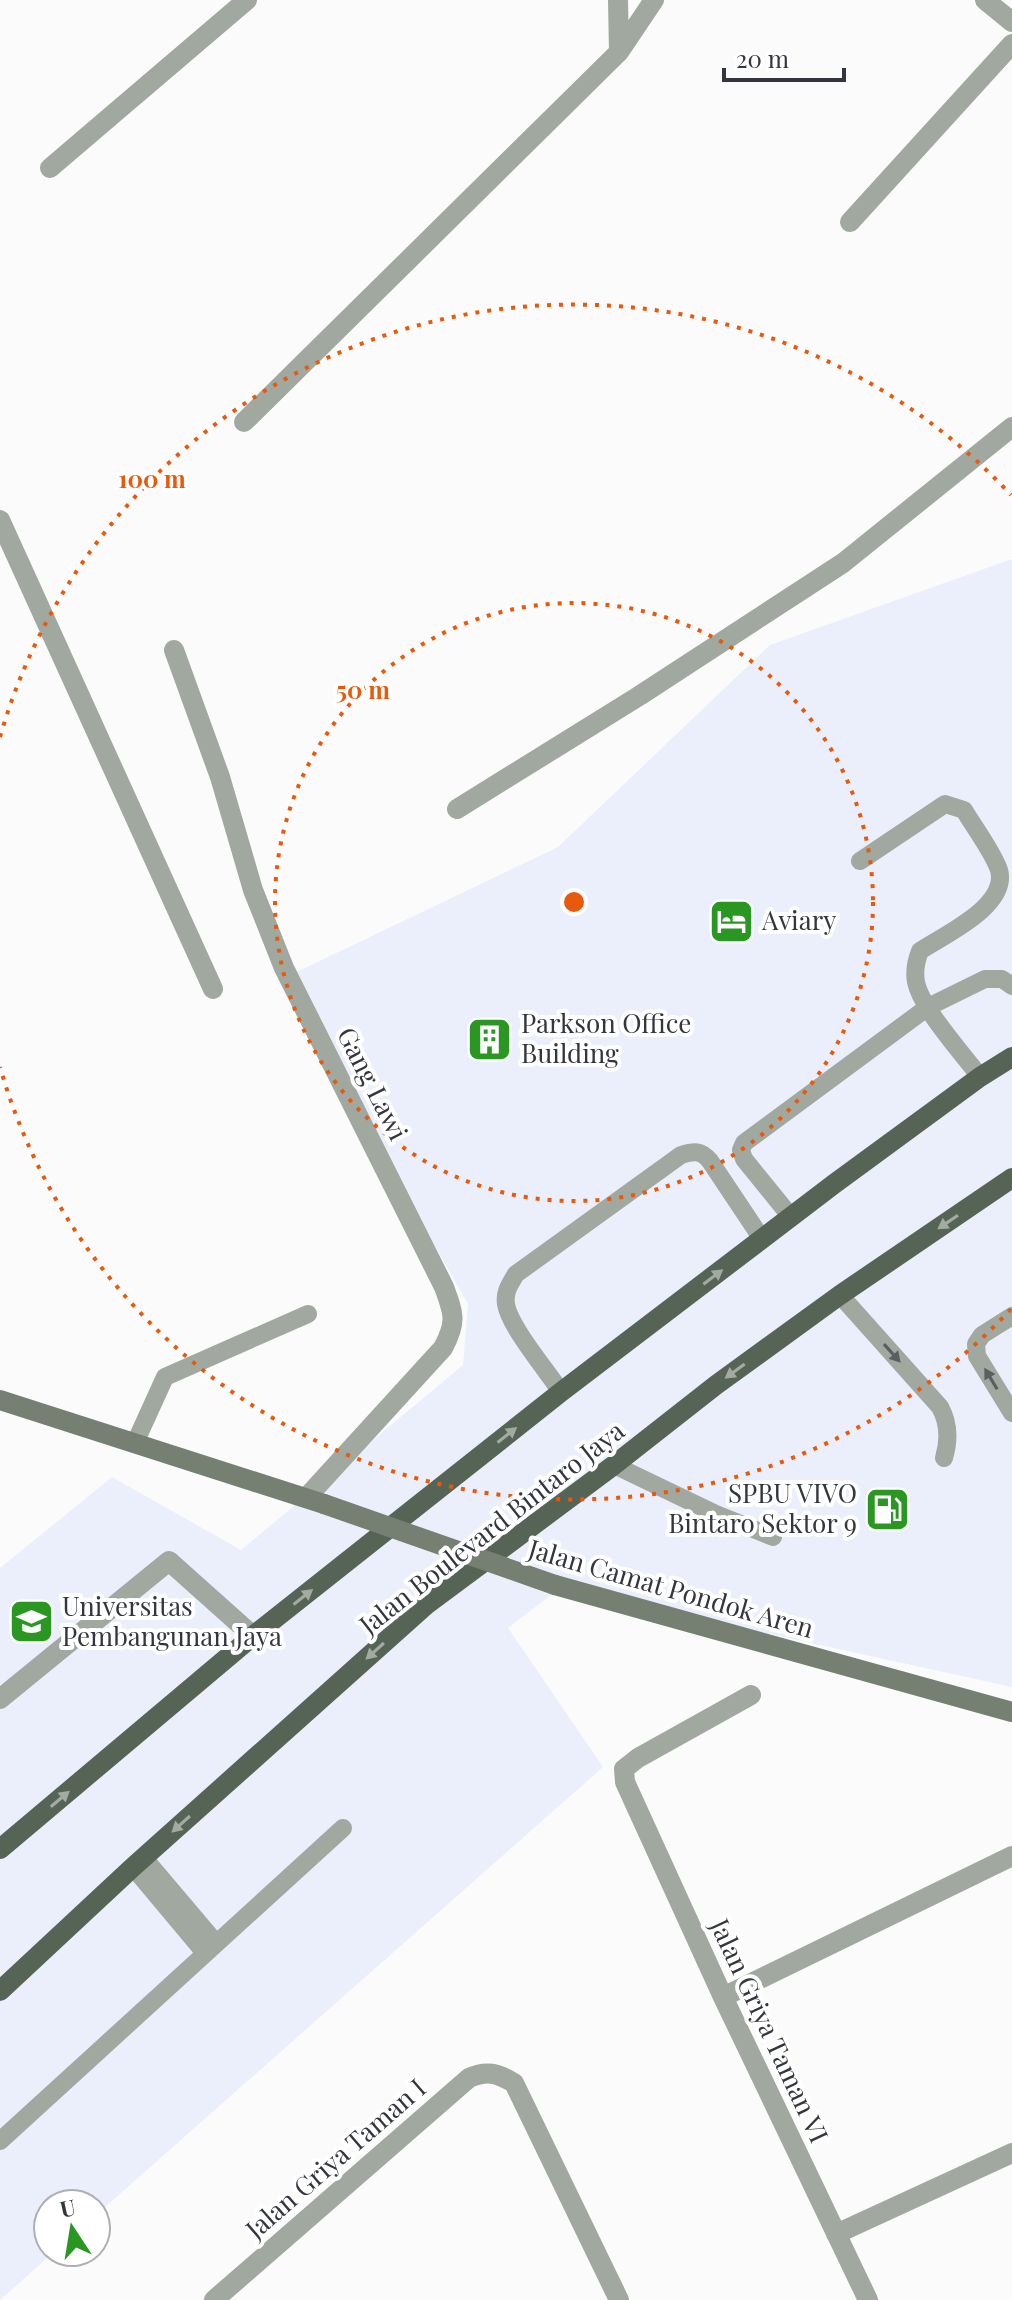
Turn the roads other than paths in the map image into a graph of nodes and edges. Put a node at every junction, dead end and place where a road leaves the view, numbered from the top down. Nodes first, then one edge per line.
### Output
1 (247, 0) edge
2 (618, 0) edge
3 (654, 0) edge
4 (985, 0) edge
5 (1012, 22) edge
6 (1012, 44) edge
7 (619, 52) junction
8 (50, 168) dead end
9 (850, 222) dead end
10 (244, 422) dead end
11 (1012, 427) edge
12 (0, 520) edge
13 (174, 650) dead end
14 (457, 809) dead end
15 (860, 861) dead end
16 (1012, 986) edge
17 (213, 989) dead end
18 (928, 1007) junction
19 (1012, 1057) edge
20 (980, 1077) junction
21 (1012, 1178) edge
22 (791, 1217) junction
23 (762, 1239) junction
24 (840, 1295) junction
25 (308, 1314) dead end
26 (1012, 1316) edge
27 (561, 1392) junction
28 (0, 1400) edge
29 (1012, 1413) edge
30 (135, 1443) junction
31 (944, 1458) dead end
32 (614, 1465) junction
33 (315, 1501) junction
34 (773, 1537) dead end
35 (253, 1636) junction
36 (751, 1695) dead end
37 (0, 1699) edge
38 (1012, 1712) edge
39 (343, 1828) dead end
40 (0, 1849) edge
41 (1012, 1856) edge
42 (139, 1862) junction
43 (210, 1948) junction
44 (0, 1991) edge
45 (723, 1997) junction
46 (0, 2141) edge
47 (1012, 2153) edge
48 (836, 2234) junction
49 (614, 2298) edge
50 (214, 2300) edge
51 (868, 2300) edge

1 - 8 street
2 - 7 street
3 - 7 street
4 - 5 street
6 - 9 street
7 - 10 street
11 - 14 street
12 - 17 street
13 - 33 street, Gang Lawi
15 - 18 lane
16 - 18 lane
18 - 20 lane
18 - 22 lane
19 - 20 main road
20 - 22 main road
21 -> 24 main road, Jalan Boulevard Bintaro Jaya
22 - 23 main road
27 -> 23 main road
23 - 27 lane
24 -> 31 lane
24 -> 32 main road, Jalan Boulevard Bintaro Jaya
25 - 30 lane
29 -> 26 lane
35 -> 27 main road
28 - 30 main road, Jalan Camat Pondok Aren
30 - 33 main road, Jalan Camat Pondok Aren
32 - 34 lane
32 -> 42 main road, Jalan Boulevard Bintaro Jaya
33 - 38 main road, Jalan Camat Pondok Aren, bridge
35 - 37 street
40 -> 35 main road
36 - 45 street, Jalan Griya Taman VI
39 - 43 lane
41 - 45 street
42 - 43 lane
42 - 44 main road, Jalan Boulevard Bintaro Jaya
43 - 46 lane
45 - 48 street, Jalan Griya Taman VI
47 - 48 street
48 - 51 street, Jalan Griya Taman VI
49 - 50 street, Jalan Griya Taman I

